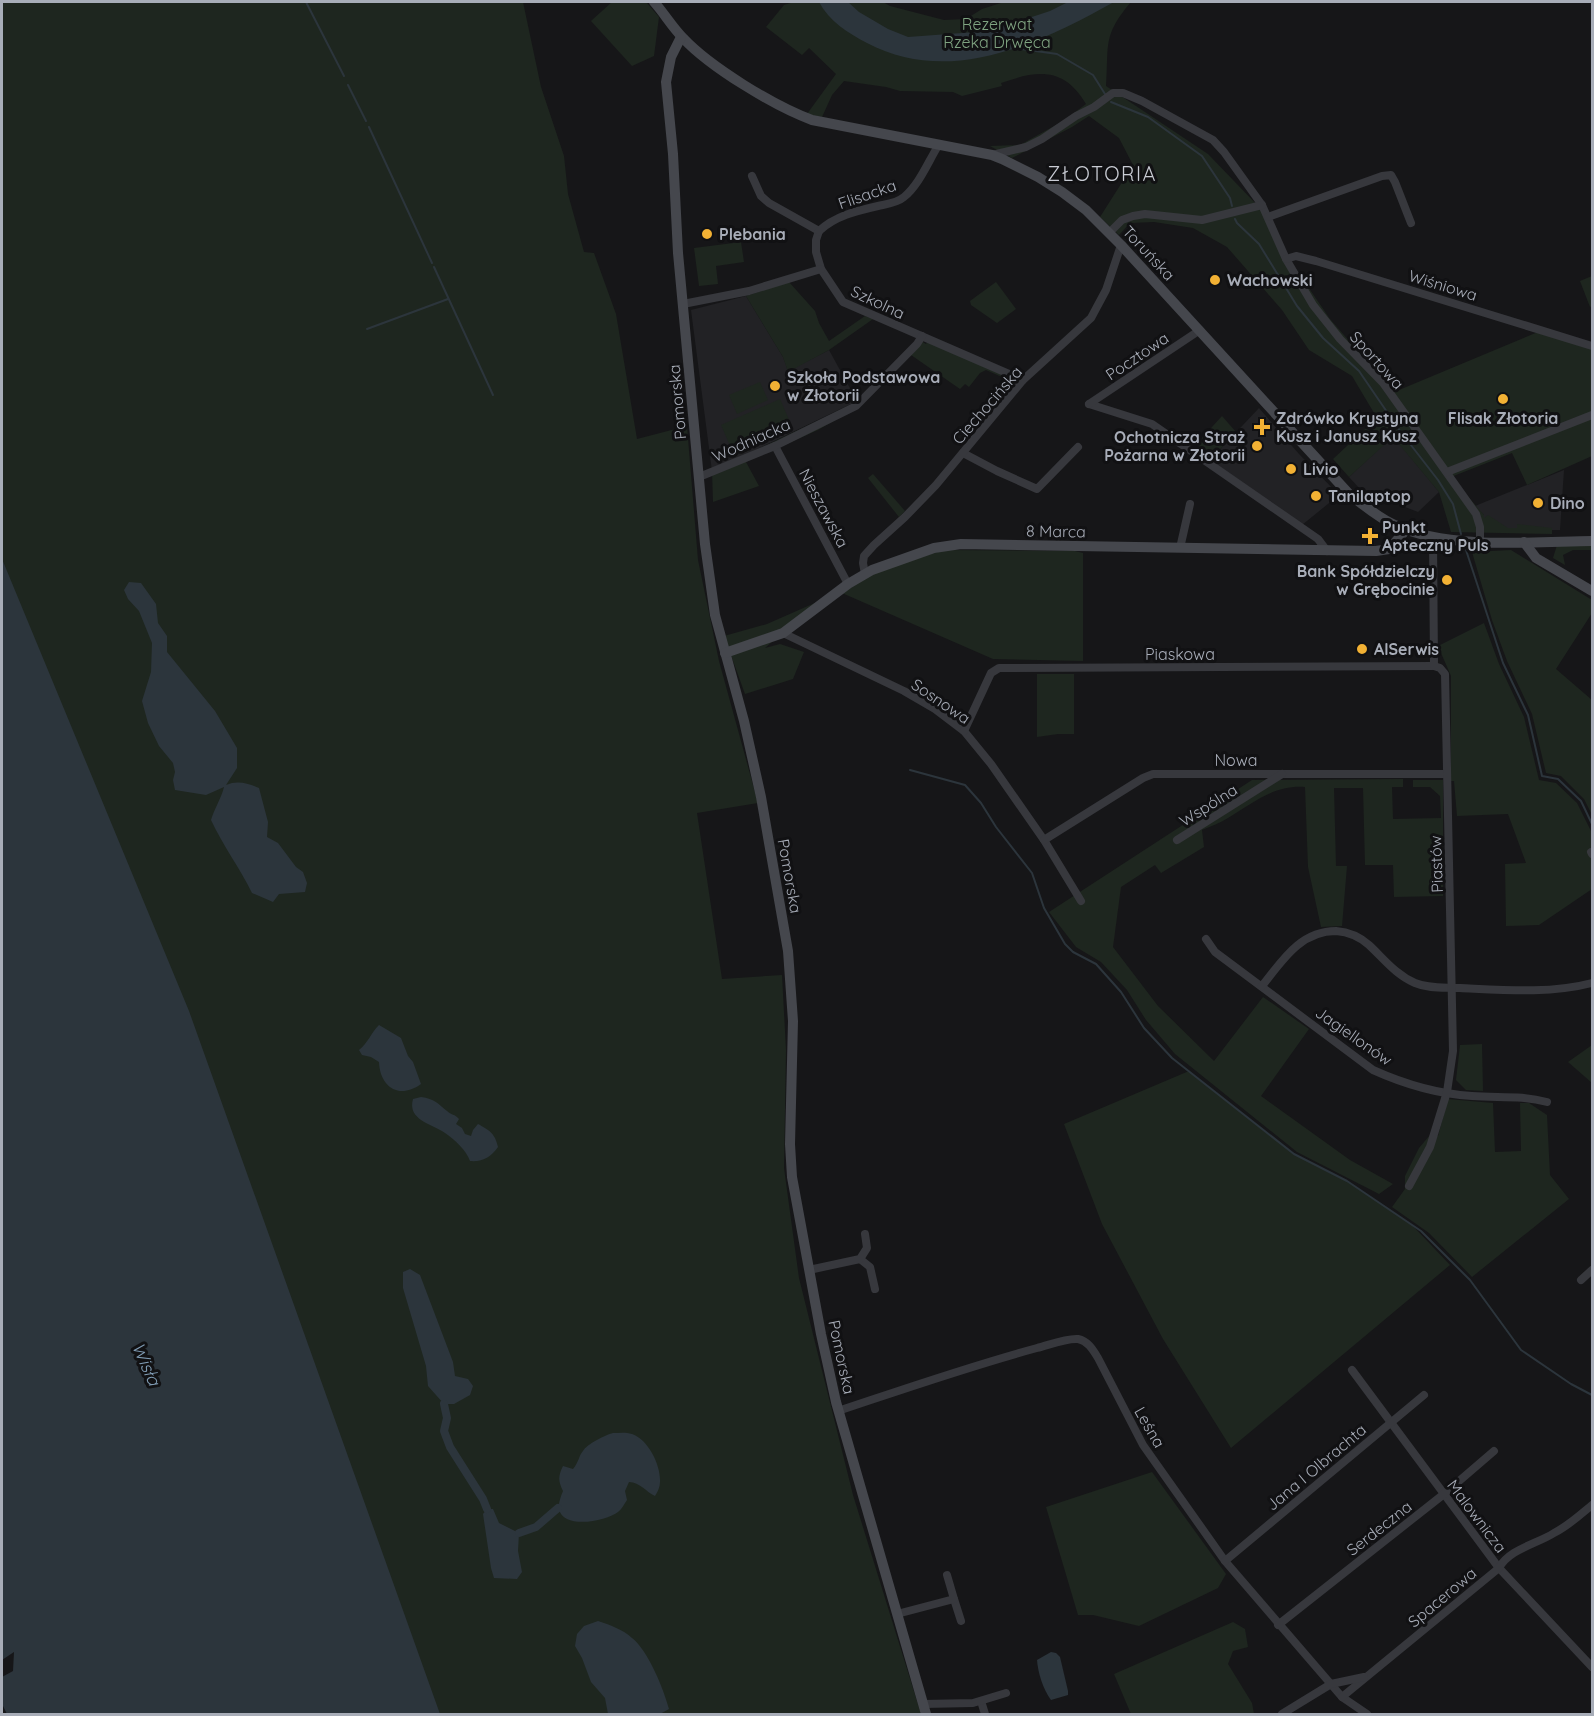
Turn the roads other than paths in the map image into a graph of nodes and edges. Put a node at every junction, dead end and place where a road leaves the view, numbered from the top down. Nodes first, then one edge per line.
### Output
1 (654, 2) edge
2 (681, 37) junction
3 (938, 146) junction
4 (992, 156) junction
5 (752, 176) dead end
6 (1262, 205) junction
7 (1268, 217) junction
8 (1411, 223) dead end
9 (819, 231) junction
10 (1109, 233) junction
11 (1121, 245) junction
12 (1286, 259) junction
13 (820, 269) junction
14 (683, 304) junction
15 (1200, 330) junction
16 (922, 336) junction
17 (1593, 346) edge
18 (1023, 380) junction
19 (1593, 415) edge
20 (775, 446) junction
21 (1078, 447) dead end
22 (963, 453) junction
23 (1447, 472) junction
24 (699, 477) junction
25 (1190, 504) dead end
26 (1406, 530) junction
27 (1433, 538) junction
28 (1593, 541) edge
29 (1480, 542) junction
30 (1524, 542) junction
31 (1180, 548) junction
32 (1327, 551) junction
33 (865, 574) junction
34 (848, 584) junction
35 (1593, 591) edge
36 (783, 633) junction
37 (725, 653) junction
38 (1434, 666) junction
39 (964, 731) junction
40 (1284, 773) junction
41 (1446, 774) junction
42 (1044, 840) junction
43 (1177, 840) dead end
44 (1081, 901) dead end
45 (1206, 939) dead end
46 (1593, 983) edge
47 (1262, 986) junction
48 (1453, 987) junction
49 (1447, 1092) junction
50 (1547, 1102) dead end
51 (1408, 1186) dead end
52 (865, 1234) dead end
53 (860, 1259) junction
54 (809, 1270) junction
55 (1593, 1270) edge
56 (1581, 1280) dead end
57 (875, 1289) dead end
58 (1352, 1370) dead end
59 (1424, 1395) dead end
60 (838, 1411) junction
61 (1391, 1423) junction
62 (1494, 1451) dead end
63 (1443, 1494) junction
64 (1593, 1505) edge
65 (1225, 1561) junction
66 (1499, 1568) junction
67 (947, 1575) dead end
68 (954, 1599) junction
69 (897, 1614) junction
70 (960, 1621) dead end
71 (1278, 1625) junction
72 (1593, 1667) edge
73 (1369, 1676) junction
74 (1331, 1684) junction
75 (1006, 1693) dead end
76 (1342, 1697) junction
77 (981, 1701) junction
78 (925, 1709) edge
79 (985, 1714) edge
80 (1282, 1714) edge
81 (1367, 1714) edge

1 - 2 main road, Toruńska
2 - 3 main road, Toruńska
2 - 14 main road, Pomorska
3 - 4 main road, Toruńska
3 - 9 street, Flisacka
4 - 6 street, Sportowa
4 - 10 main road, Toruńska
5 - 9 street
6 - 7 street, Sportowa
6 - 10 street
7 - 8 street
7 - 12 street, Sportowa
9 - 13 street, Szkolna
10 - 11 main road, Toruńska
11 - 15 main road, Toruńska
11 - 18 street, Ciechocińska
12 - 17 street, Wiśniowa
12 - 23 street, Sportowa
13 - 14 street
13 - 16 street, Szkolna
14 - 24 main road, Pomorska
15 - 26 main road, Toruńska
15 - 32 street, Pocztowa
16 - 18 street, Szkolna
16 - 20 street, Wodniacka
18 - 22 street, Ciechocińska
19 - 23 street
20 - 24 street, Wodniacka
20 - 34 street, Nieszawska
21 - 22 street
22 - 33 street, Ciechocińska
23 - 29 street, Sportowa
24 - 37 main road, Pomorska
25 - 31 street
26 - 27 main road, Toruńska
26 - 32 main road, 8 Marca
27 - 29 main road, Toruńska
27 - 38 street, Piastów
28 - 30 main road, Toruńska
29 - 30 main road, Toruńska
30 - 35 main road
31 - 32 main road, 8 Marca
31 - 33 main road, 8 Marca
33 - 34 main road, 8 Marca
34 - 36 main road, 8 Marca
36 - 37 main road, 8 Marca
36 - 39 street, Sosnowa
37 - 54 main road, Pomorska
38 - 39 street, Piaskowa
38 - 41 street, Piastów
39 - 42 street, Sosnowa
40 - 41 street, Nowa
40 - 42 street, Nowa
40 - 43 street, Wspólna
41 - 48 street, Piastów
42 - 44 street, Sosnowa
45 - 47 street, Jagiellonów
46 - 48 street
47 - 48 street
47 - 49 street, Jagiellonów
48 - 49 street, Piastów
49 - 50 street, Jagiellonów
49 - 51 street, Piastów
52 - 53 street
53 - 54 street
53 - 57 street
54 - 60 main road, Pomorska
55 - 56 street
58 - 61 street, Malownicza
59 - 61 street, Jana I Olbrachta
60 - 65 street, Leśna
60 - 69 main road, Pomorska
61 - 63 street, Malownicza
61 - 65 street, Jana I Olbrachta
62 - 63 street, Serdeczna
63 - 66 street, Malownicza
63 - 71 street, Serdeczna
64 - 66 street, Spacerowa
65 - 71 street, Leśna
66 - 72 street, Malownicza
66 - 73 street, Spacerowa
67 - 68 street
68 - 69 street
68 - 70 street
69 - 78 main road, Pomorska
71 - 74 street, Leśna
73 - 74 street
73 - 76 street, Spacerowa
74 - 76 street, Leśna
74 - 80 street
75 - 77 street
76 - 81 street, Leśna
77 - 78 street
77 - 79 street

